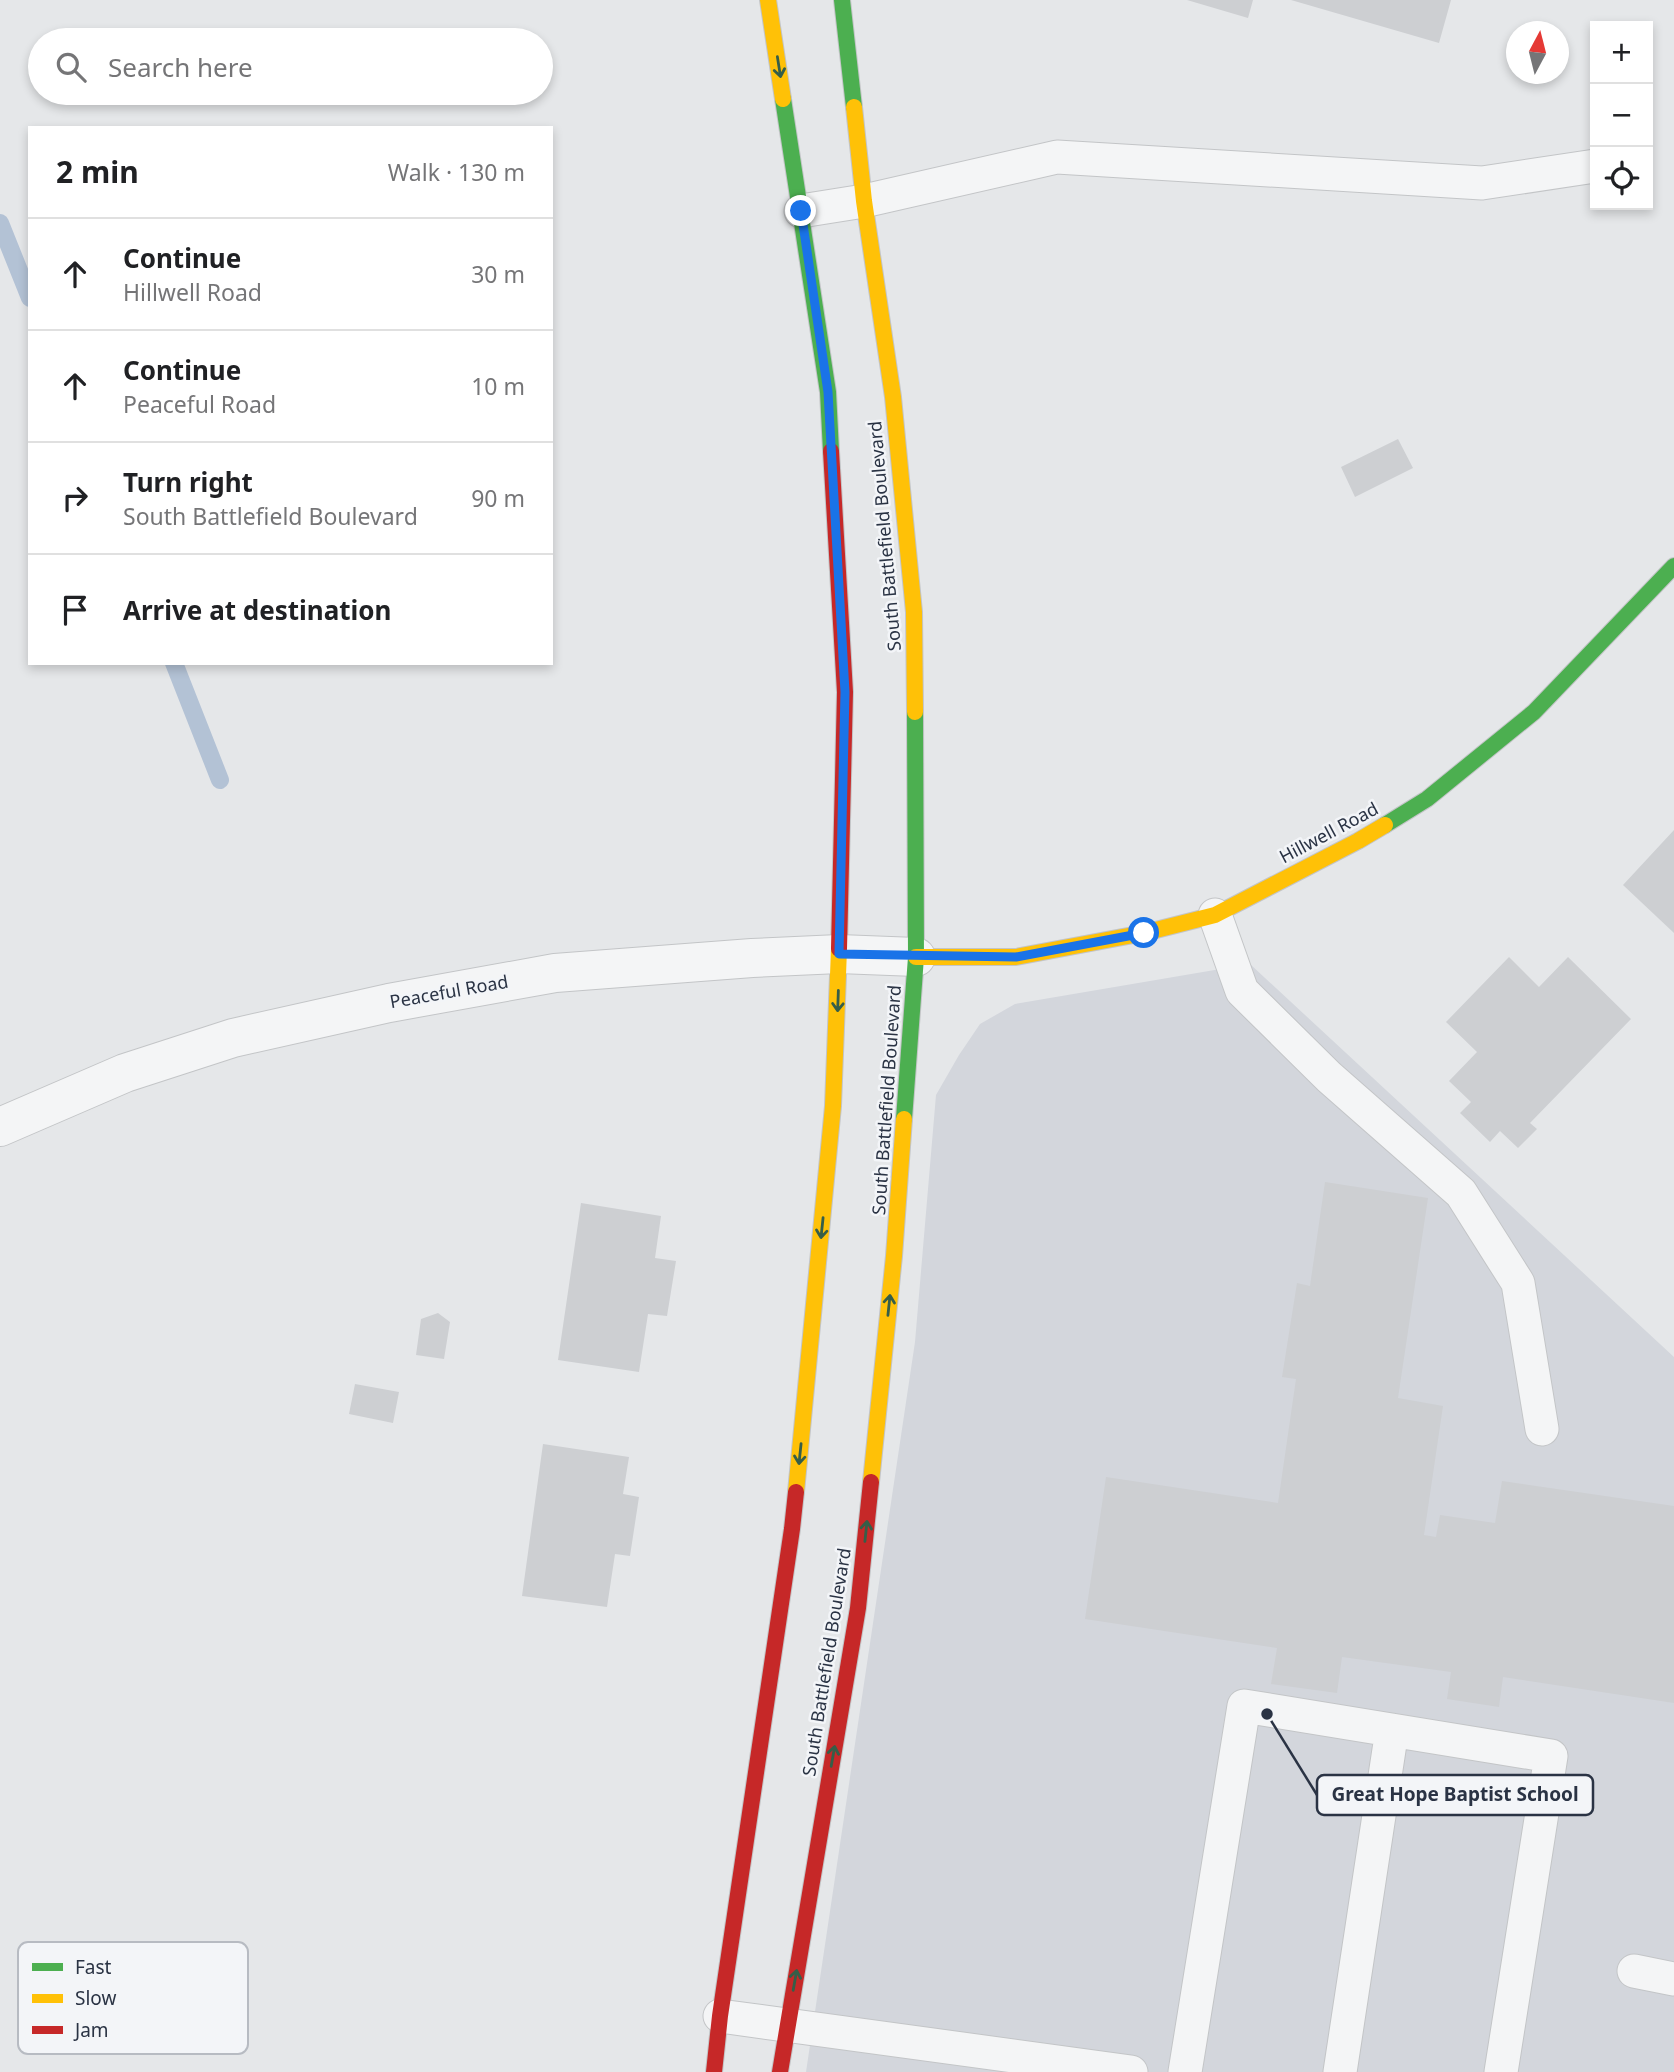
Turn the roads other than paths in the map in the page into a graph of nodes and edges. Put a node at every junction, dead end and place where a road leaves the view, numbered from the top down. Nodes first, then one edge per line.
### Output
1 (768, 0) edge
2 (842, 0) edge
3 (1590, 167) edge
4 (864, 201) junction
5 (801, 211) junction
6 (1674, 566) edge
7 (1214, 915) junction
8 (839, 954) junction
9 (916, 957) junction
10 (0, 1127) edge
11 (1542, 1429) dead end
12 (1392, 1730) junction
13 (1634, 1971) dead end
14 (1674, 1979) edge
15 (720, 2016) junction
16 (788, 2024) junction
17 (714, 2072) edge
18 (780, 2072) edge
19 (1131, 2072) edge
20 (1185, 2072) edge
21 (1340, 2072) edge
22 (1501, 2072) edge

1 -> 5 main road
2 - 4 main road, South Battlefield Boulevard
3 - 4 lane
4 - 5 lane
4 - 9 main road, South Battlefield Boulevard
5 - 8 main road
6 - 7 main road, Hillwell Road
7 - 9 main road, Hillwell Road
7 - 11 lane
8 - 9 street, Peaceful Road
8 - 10 street, Peaceful Road
8 -> 15 main road
16 -> 9 main road, South Battlefield Boulevard
12 - 20 lane
12 - 21 lane
12 - 22 lane
13 - 14 lane
15 - 16 lane
15 - 17 main road
16 - 18 main road, South Battlefield Boulevard
16 - 19 lane

